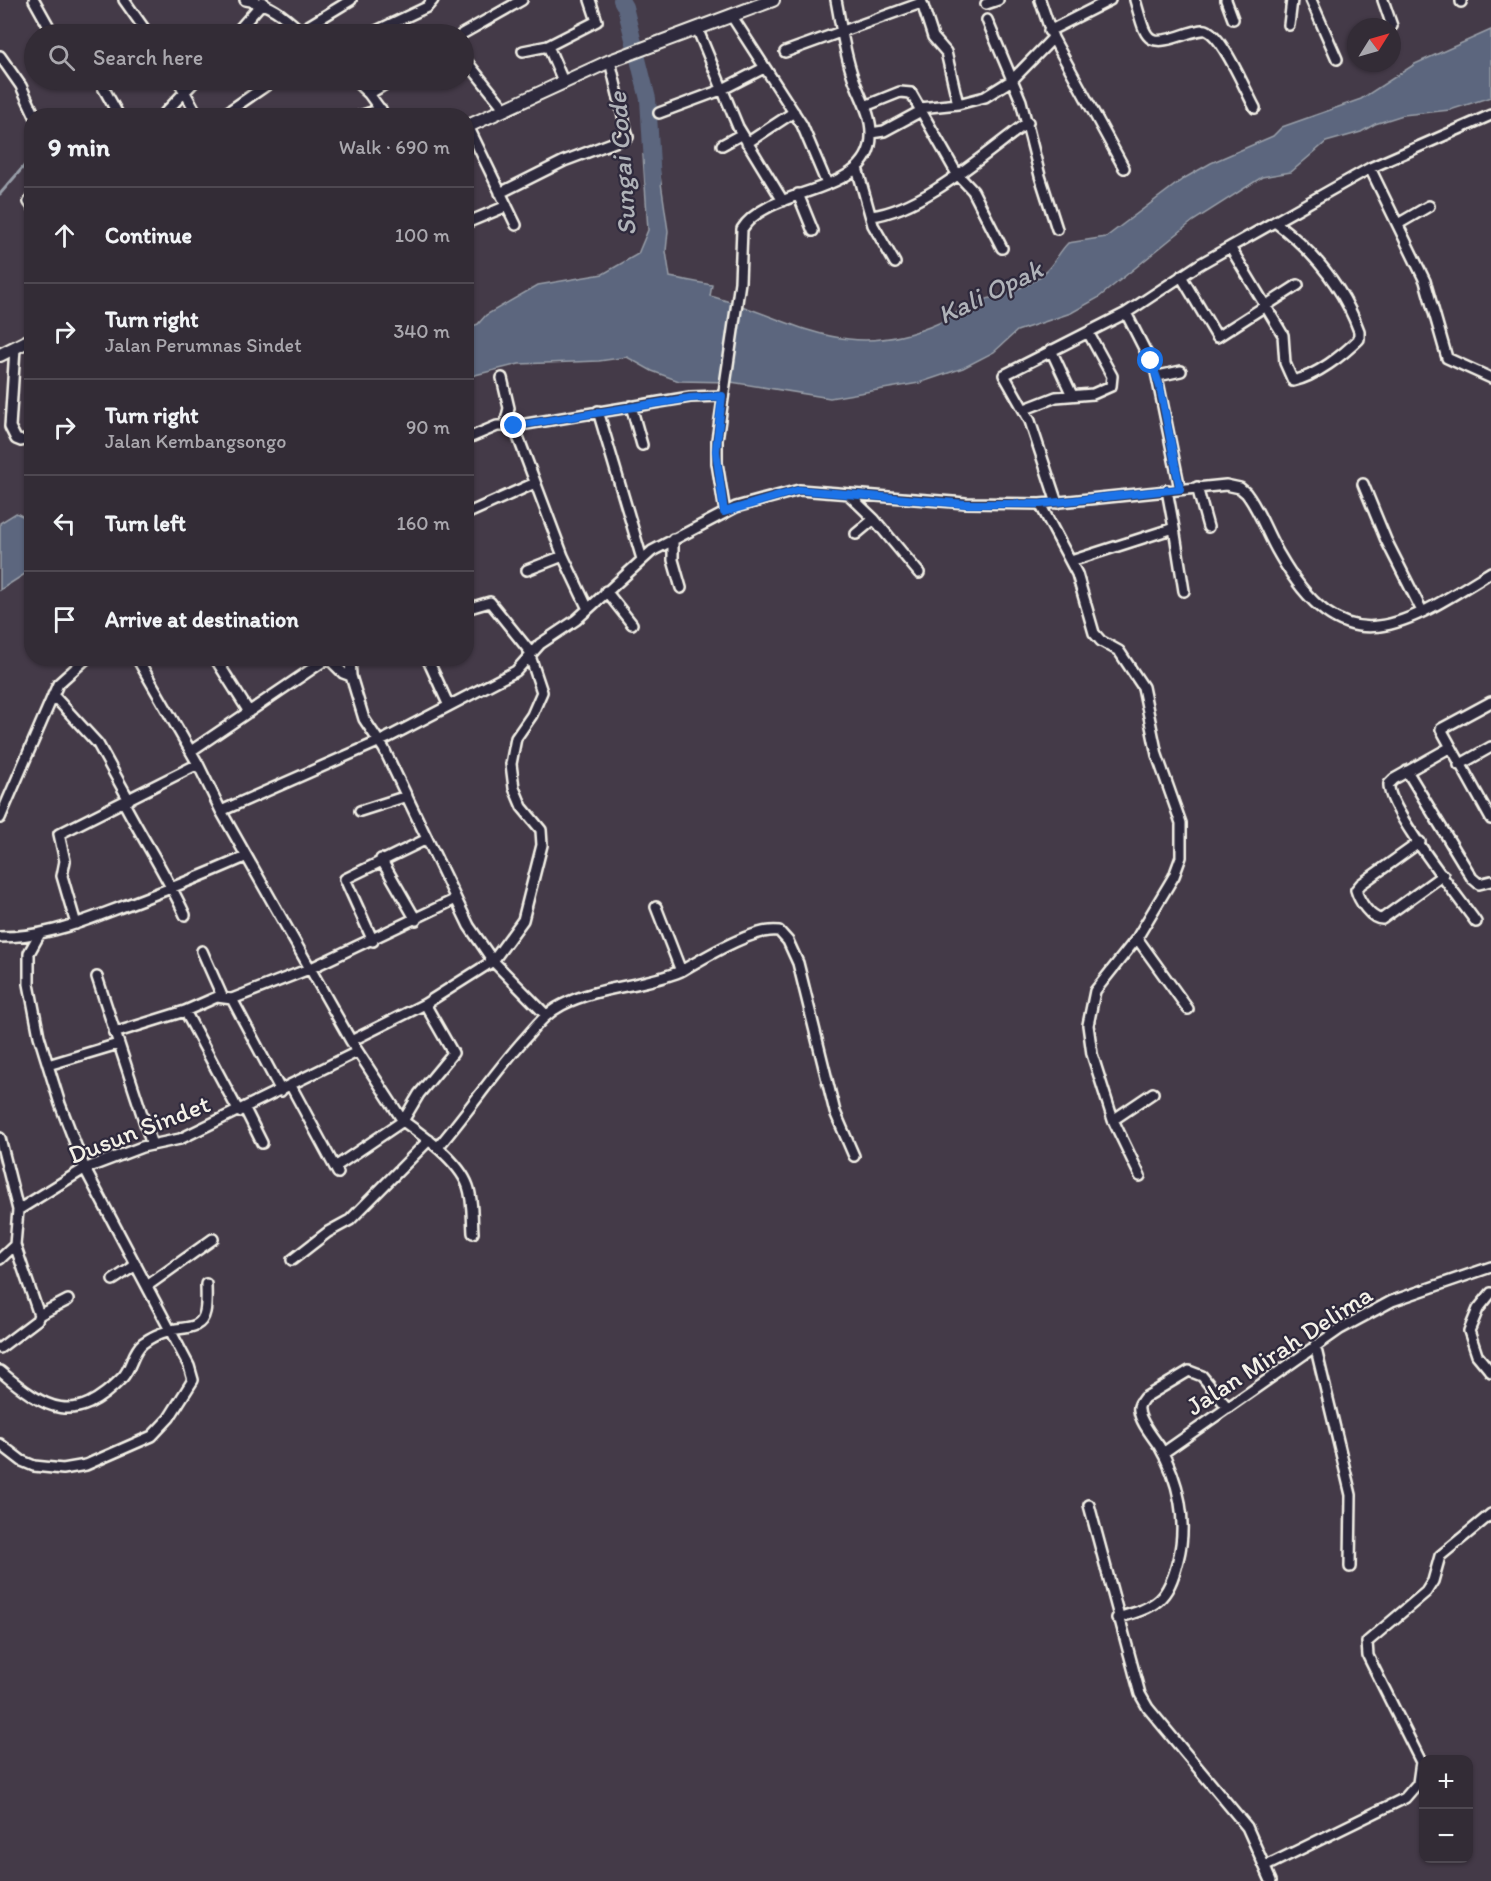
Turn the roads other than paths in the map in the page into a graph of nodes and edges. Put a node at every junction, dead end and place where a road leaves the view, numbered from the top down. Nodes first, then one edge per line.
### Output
1 (34, 0) edge
2 (124, 0) edge
3 (245, 0) edge
4 (351, 0) edge
5 (433, 0) edge
6 (522, 0) edge
7 (590, 0) edge
8 (773, 0) edge
9 (836, 0) edge
10 (998, 0) edge
11 (1040, 0) edge
12 (1110, 0) edge
13 (1135, 0) edge
14 (1226, 0) edge
15 (1311, 0) edge
16 (1383, 0) edge
17 (1296, 1) edge
18 (263, 2) junction
19 (921, 2) edge
20 (276, 4) edge
21 (986, 4) dead end
22 (731, 15) junction
23 (1389, 18) edge
24 (1233, 19) dead end
25 (987, 20) dead end
26 (47, 24) edge
27 (141, 24) edge
28 (244, 24) edge
29 (294, 24) edge
30 (315, 24) edge
31 (391, 24) edge
32 (1289, 25) dead end
33 (474, 27) edge
34 (697, 28) junction
35 (842, 33) junction
36 (1051, 35) junction
37 (548, 46) junction
38 (523, 51) dead end
39 (785, 52) dead end
40 (0, 56) edge
41 (1337, 58) dead end
42 (610, 61) junction
43 (764, 68) junction
44 (474, 70) edge
45 (1012, 80) junction
46 (563, 81) junction
47 (105, 90) edge
48 (260, 90) edge
49 (365, 90) edge
50 (376, 90) edge
51 (721, 90) junction
52 (186, 92) joint
53 (369, 94) junction
54 (958, 104) junction
55 (865, 106) junction
56 (31, 108) edge
57 (115, 108) edge
58 (170, 108) edge
59 (194, 108) edge
60 (234, 108) edge
61 (380, 108) edge
62 (504, 108) junction
63 (1255, 108) dead end
64 (920, 109) junction
65 (794, 112) junction
66 (659, 113) dead end
67 (1491, 115) edge
68 (1028, 122) junction
69 (474, 123) edge
70 (872, 133) junction
71 (745, 139) junction
72 (474, 141) edge
73 (722, 145) dead end
74 (857, 168) junction
75 (1124, 168) dead end
76 (1370, 168) junction
77 (957, 174) junction
78 (827, 184) junction
79 (500, 192) junction
80 (798, 194) junction
81 (783, 201) junction
82 (507, 206) junction
83 (1429, 206) dead end
84 (871, 216) junction
85 (474, 220) edge
86 (1275, 222) junction
87 (1398, 224) junction
88 (516, 225) dead end
89 (1058, 229) dead end
90 (813, 231) dead end
91 (1230, 247) junction
92 (1002, 248) dead end
93 (895, 263) dead end
94 (1181, 276) junction
95 (1298, 285) dead end
96 (1265, 306) junction
97 (1126, 313) junction
98 (1089, 334) junction
99 (24, 343) edge
100 (15, 348) junction
101 (1051, 350) junction
102 (0, 355) edge
103 (1181, 371) dead end
104 (1158, 376) junction
105 (502, 378) dead end
106 (1491, 378) edge
107 (722, 395) junction
108 (1072, 395) junction
109 (631, 406) junction
110 (1025, 409) junction
111 (597, 411) junction
112 (510, 426) junction
113 (474, 436) edge
114 (24, 440) edge
115 (642, 445) dead end
116 (535, 483) junction
117 (1363, 484) dead end
118 (1197, 487) junction
119 (1180, 489) junction
120 (1167, 490) junction
121 (848, 494) junction
122 (1058, 503) junction
123 (1040, 504) junction
124 (474, 510) edge
125 (724, 512) junction
126 (874, 519) junction
127 (1208, 527) dead end
128 (1174, 528) junction
129 (856, 534) dead end
130 (673, 539) junction
131 (563, 556) junction
132 (642, 559) junction
133 (1071, 561) junction
134 (527, 570) dead end
135 (1491, 572) edge
136 (919, 573) dead end
137 (681, 588) dead end
138 (606, 591) junction
139 (1185, 591) dead end
140 (474, 607) edge
141 (588, 609) junction
142 (1422, 611) junction
143 (632, 624) dead end
144 (531, 654) junction
145 (77, 666) edge
146 (142, 666) edge
147 (220, 666) edge
148 (316, 666) edge
149 (336, 666) edge
150 (350, 666) edge
151 (431, 666) edge
152 (351, 676) junction
153 (53, 696) junction
154 (1491, 702) edge
155 (449, 706) junction
156 (249, 712) junction
157 (378, 742) junction
158 (1491, 747) edge
159 (1449, 748) junction
160 (191, 751) junction
161 (198, 764) junction
162 (1459, 765) junction
163 (1407, 771) junction
164 (407, 796) junction
165 (127, 801) junction
166 (221, 811) junction
167 (360, 811) dead end
168 (0, 818) edge
169 (1491, 819) edge
170 (427, 840) junction
171 (1420, 842) junction
172 (245, 857) junction
173 (381, 859) junction
174 (1443, 875) junction
175 (1491, 881) edge
176 (173, 888) junction
177 (456, 899) junction
178 (656, 907) dead end
179 (185, 915) dead end
180 (416, 920) junction
181 (1476, 922) dead end
182 (76, 924) junction
183 (39, 935) junction
184 (0, 937) edge
185 (1137, 938) junction
186 (373, 941) junction
187 (202, 951) dead end
188 (493, 961) junction
189 (309, 969) junction
190 (681, 971) junction
191 (97, 977) dead end
192 (227, 998) junction
193 (425, 1004) junction
194 (1188, 1009) dead end
195 (185, 1011) junction
196 (546, 1015) junction
197 (114, 1033) junction
198 (351, 1041) junction
199 (118, 1044) junction
200 (357, 1052) junction
201 (48, 1065) junction
202 (291, 1086) junction
203 (281, 1091) junction
204 (1153, 1093) dead end
205 (242, 1111) junction
206 (1113, 1120) junction
207 (403, 1121) junction
208 (0, 1138) edge
209 (429, 1140) junction
210 (262, 1143) dead end
211 (152, 1145) junction
212 (438, 1147) junction
213 (854, 1156) dead end
214 (85, 1169) junction
215 (1140, 1176) dead end
216 (18, 1210) junction
217 (473, 1233) dead end
218 (213, 1239) dead end
219 (15, 1245) junction
220 (0, 1259) edge
221 (292, 1260) dead end
222 (136, 1265) junction
223 (1491, 1268) edge
224 (113, 1280) dead end
225 (206, 1284) dead end
226 (147, 1286) junction
227 (1491, 1293) edge
228 (68, 1300) dead end
229 (39, 1315) junction
230 (170, 1330) junction
231 (1315, 1345) junction
232 (0, 1348) edge
233 (0, 1371) edge
234 (1491, 1372) edge
235 (1228, 1407) junction
236 (0, 1444) edge
237 (1163, 1453) junction
238 (1089, 1505) dead end
239 (1491, 1514) edge
240 (1350, 1567) dead end
241 (1118, 1618) junction
242 (1266, 1866) junction
243 (1270, 1881) edge

1 - 26 street
2 - 27 street
3 - 18 street
4 - 30 street
5 - 31 street
6 - 33 street
7 - 37 street
8 - 22 main road
9 - 35 street
10 - 21 street
11 - 36 street
12 - 36 street
13 - 63 street
14 - 24 street
15 - 41 street
16 - 23 street
17 - 32 street
18 - 20 street
18 - 28 street
19 - 35 street
19 - 54 street
20 - 29 street
22 - 34 main road
22 - 43 street
25 - 45 street
34 - 42 main road
34 - 51 street
35 - 39 street
35 - 55 street
36 - 45 street
36 - 75 street
37 - 38 street
37 - 46 street
40 - 56 street
42 - 46 main road
42 - 79 street
43 - 51 street
43 - 65 street
44 - 62 street
45 - 54 street
45 - 68 street
46 - 62 main road
47 - 57 street
48 - 60 street
49 - 53 street
50 - 53 street
51 - 66 street
51 - 71 street
52 - 58 street
52 - 59 street
53 - 61 street
54 - 64 street
55 - 64 street
55 - 70 street
62 - 69 main road
64 - 70 street
64 - 77 street
65 - 71 street
65 - 78 street
67 - 76 street
68 - 77 street
68 - 89 street
70 - 74 street
71 - 73 street
71 - 81 street
72 - 79 street
74 - 78 street
74 - 84 street
76 - 86 street
76 - 87 street
77 - 84 street
77 - 92 street
78 - 80 street
79 - 82 street
80 - 81 street
80 - 90 street
81 - 107 street
82 - 85 street
82 - 88 street
83 - 87 street
84 - 93 street
86 - 91 street
86 - 96 street
87 - 106 street
91 - 94 street
91 - 96 street
94 - 96 street
94 - 97 street
95 - 96 street
97 - 98 street
97 - 104 street
98 - 101 street
98 - 108 street
99 - 100 main road
100 - 102 main road
100 - 114 street
101 - 108 street
101 - 110 street
103 - 104 street
104 - 119 street
105 - 112 street
107 - 109 street
107 - 125 street
108 - 110 street
109 - 111 street
109 - 115 street
110 - 122 street
111 - 112 street
111 - 132 street
112 - 113 street
112 - 116 street
116 - 124 street
116 - 131 street
117 - 142 street
118 - 119 street
118 - 127 street
118 - 142 street
119 - 120 street
120 - 122 street
120 - 128 street
121 - 123 street
121 - 125 street
121 - 126 street
122 - 123 street
123 - 133 street
125 - 130 street
126 - 129 street
126 - 136 street
128 - 133 street
128 - 139 street
130 - 132 street
130 - 137 street
131 - 134 street
131 - 141 street
132 - 138 street
133 - 185 street
135 - 142 street
138 - 141 street
138 - 143 street
140 - 144 street
141 - 144 street
144 - 155 street
144 - 188 street
145 - 153 street
146 - 160 street
147 - 156 street
148 - 156 street
149 - 152 street
150 - 152 street
151 - 155 street
152 - 157 street
153 - 165 street
153 - 168 street
154 - 159 street
155 - 157 street
156 - 160 street
157 - 164 street
157 - 166 street
158 - 162 street
159 - 162 street
159 - 163 street
160 - 161 street
161 - 165 street
161 - 166 street
162 - 169 street
163 - 171 street
163 - 175 street
164 - 167 street
164 - 170 street
165 - 176 street
165 - 182 street
166 - 172 street
170 - 173 street
170 - 177 street
171 - 174 street
171 - 174 street
172 - 176 street
172 - 189 street
173 - 180 street
173 - 186 street
174 - 181 street
176 - 179 street
176 - 182 street
177 - 180 street
177 - 188 street
178 - 190 street
180 - 186 street
182 - 183 street
183 - 184 street
183 - 201 street
185 - 194 street
185 - 206 street
186 - 189 street
187 - 192 street
188 - 193 street
188 - 196 street
189 - 192 street
189 - 198 street
190 - 196 street
190 - 213 street
191 - 197 street
192 - 195 street
192 - 203 street
193 - 198 street
193 - 207 street
195 - 197 street
195 - 205 street
196 - 212 street
197 - 199 street
198 - 200 street
199 - 201 street
199 - 211 street
200 - 202 street, Dusun Sindet
200 - 207 street
201 - 214 street
202 - 203 street, Dusun Sindet
202 - 207 street
203 - 205 street, Dusun Sindet
204 - 206 street
205 - 210 street
205 - 211 street, Dusun Sindet
206 - 215 street
207 - 209 street
208 - 216 street
209 - 212 street
209 - 221 street
211 - 214 street, Dusun Sindet
212 - 217 street
214 - 216 street, Dusun Sindet
214 - 222 street
216 - 219 street
218 - 226 street
219 - 220 street
219 - 229 street
222 - 224 street
222 - 226 street
223 - 231 street, Jalan Mirah Delima
225 - 230 street
226 - 230 street
227 - 234 street
228 - 229 street
229 - 232 street
230 - 233 street
230 - 236 street
231 - 235 street, Jalan Mirah Delima
231 - 240 street
235 - 237 street, Jalan Mirah Delima
235 - 237 street
237 - 241 street
238 - 241 street
239 - 242 street
241 - 242 street
242 - 243 street

